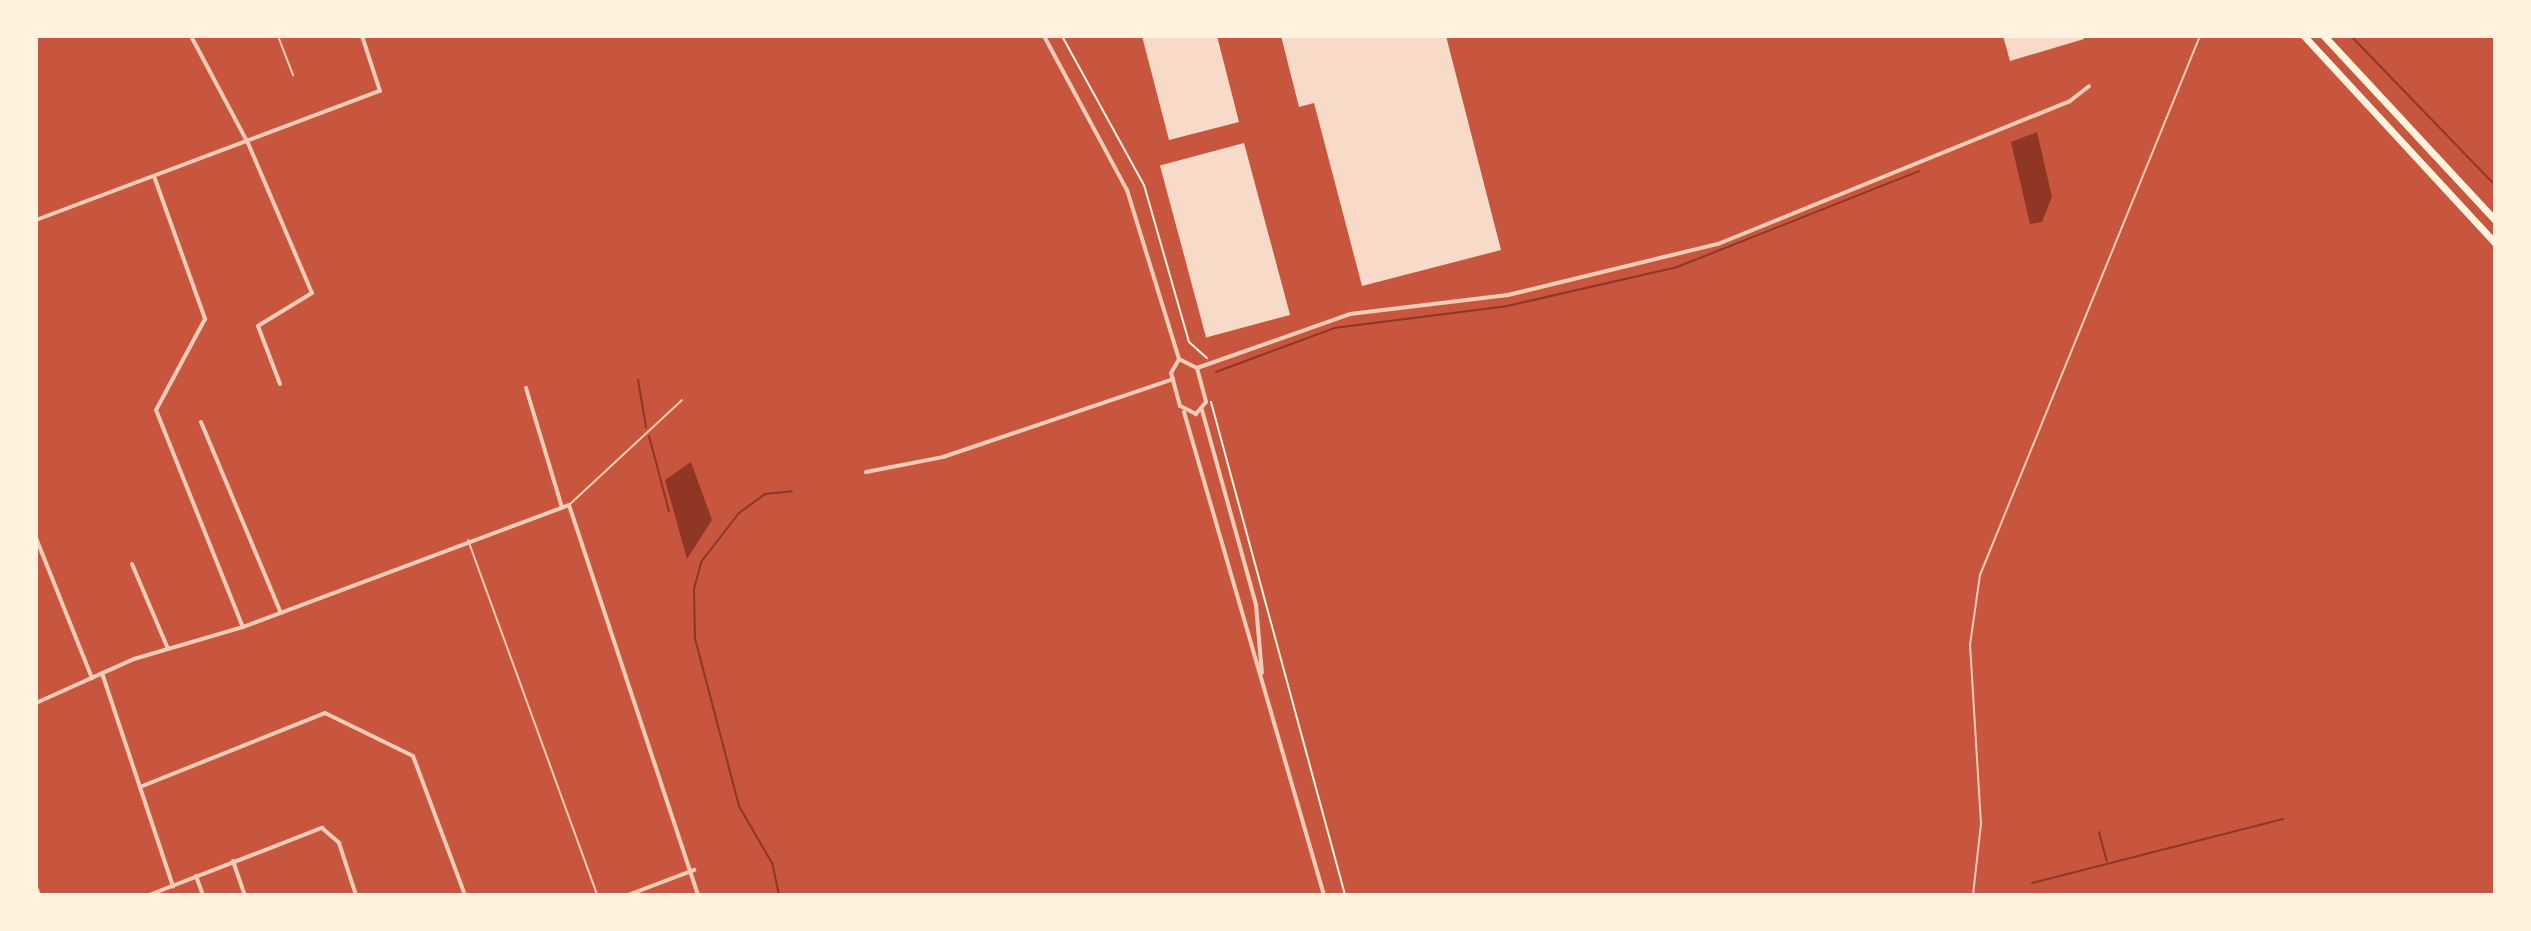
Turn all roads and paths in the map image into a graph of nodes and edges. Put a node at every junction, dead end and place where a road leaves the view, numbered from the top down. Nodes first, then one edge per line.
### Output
1 (191, 36) edge
2 (278, 36) edge
3 (362, 36) edge
4 (1044, 36) edge
5 (1062, 36) edge
6 (2200, 36) edge
7 (2304, 36) edge
8 (2324, 36) edge
9 (293, 75) dead end
10 (2089, 86) dead end
11 (248, 143) junction
12 (155, 179) junction
13 (36, 220) edge
14 (2495, 220) edge
15 (2495, 243) edge
16 (36, 351) edge
17 (1196, 352) dead end
18 (1179, 359) junction
19 (1197, 368) junction
20 (36, 376) edge
21 (1173, 379) junction
22 (280, 384) dead end
23 (526, 388) dead end
24 (1208, 389) dead end
25 (682, 400) dead end
26 (1202, 410) junction
27 (1184, 412) junction
28 (201, 422) dead end
29 (866, 472) dead end
30 (569, 505) junction
31 (562, 507) junction
32 (36, 538) edge
33 (468, 540) junction
34 (132, 564) dead end
35 (281, 613) junction
36 (243, 627) junction
37 (168, 649) junction
38 (102, 673) junction
39 (1262, 676) junction
40 (92, 678) junction
41 (36, 703) edge
42 (140, 787) junction
43 (233, 861) junction
44 (694, 870) junction
45 (196, 876) junction
46 (173, 886) junction
47 (36, 887) edge
48 (162, 893) edge
49 (39, 895) edge
50 (149, 895) edge
51 (203, 895) edge
52 (245, 895) edge
53 (356, 895) edge
54 (465, 895) edge
55 (597, 895) edge
56 (628, 895) edge
57 (698, 895) edge
58 (1324, 895) edge
59 (1345, 895) edge
60 (1973, 895) edge

1 - 11 street
2 - 9 lane
3 - 11 street
4 - 18 street
5 - 17 path
6 - 60 lane
7 - 15 highway
8 - 14 highway
10 - 19 street
11 - 12 street
11 - 22 street
12 - 13 street
12 - 36 street
16 - 20 street
18 - 19 street
18 - 21 street
19 - 26 street
21 - 27 street
21 - 29 street
23 - 31 street
24 - 59 path
25 - 30 lane
26 - 27 street
26 - 39 street
27 - 39 street
28 - 35 street
30 - 31 street
30 - 44 street
31 - 33 street
32 - 40 street
33 - 35 street
33 - 55 lane
34 - 37 street
35 - 36 street
36 - 37 street
37 - 38 street
38 - 40 street
38 - 42 street
39 - 58 street
40 - 41 street
42 - 46 street
42 - 54 street
43 - 45 street
43 - 52 street
43 - 53 street
44 - 56 street
44 - 57 street
45 - 46 street
45 - 51 street
46 - 48 street
47 - 49 street
48 - 50 street

